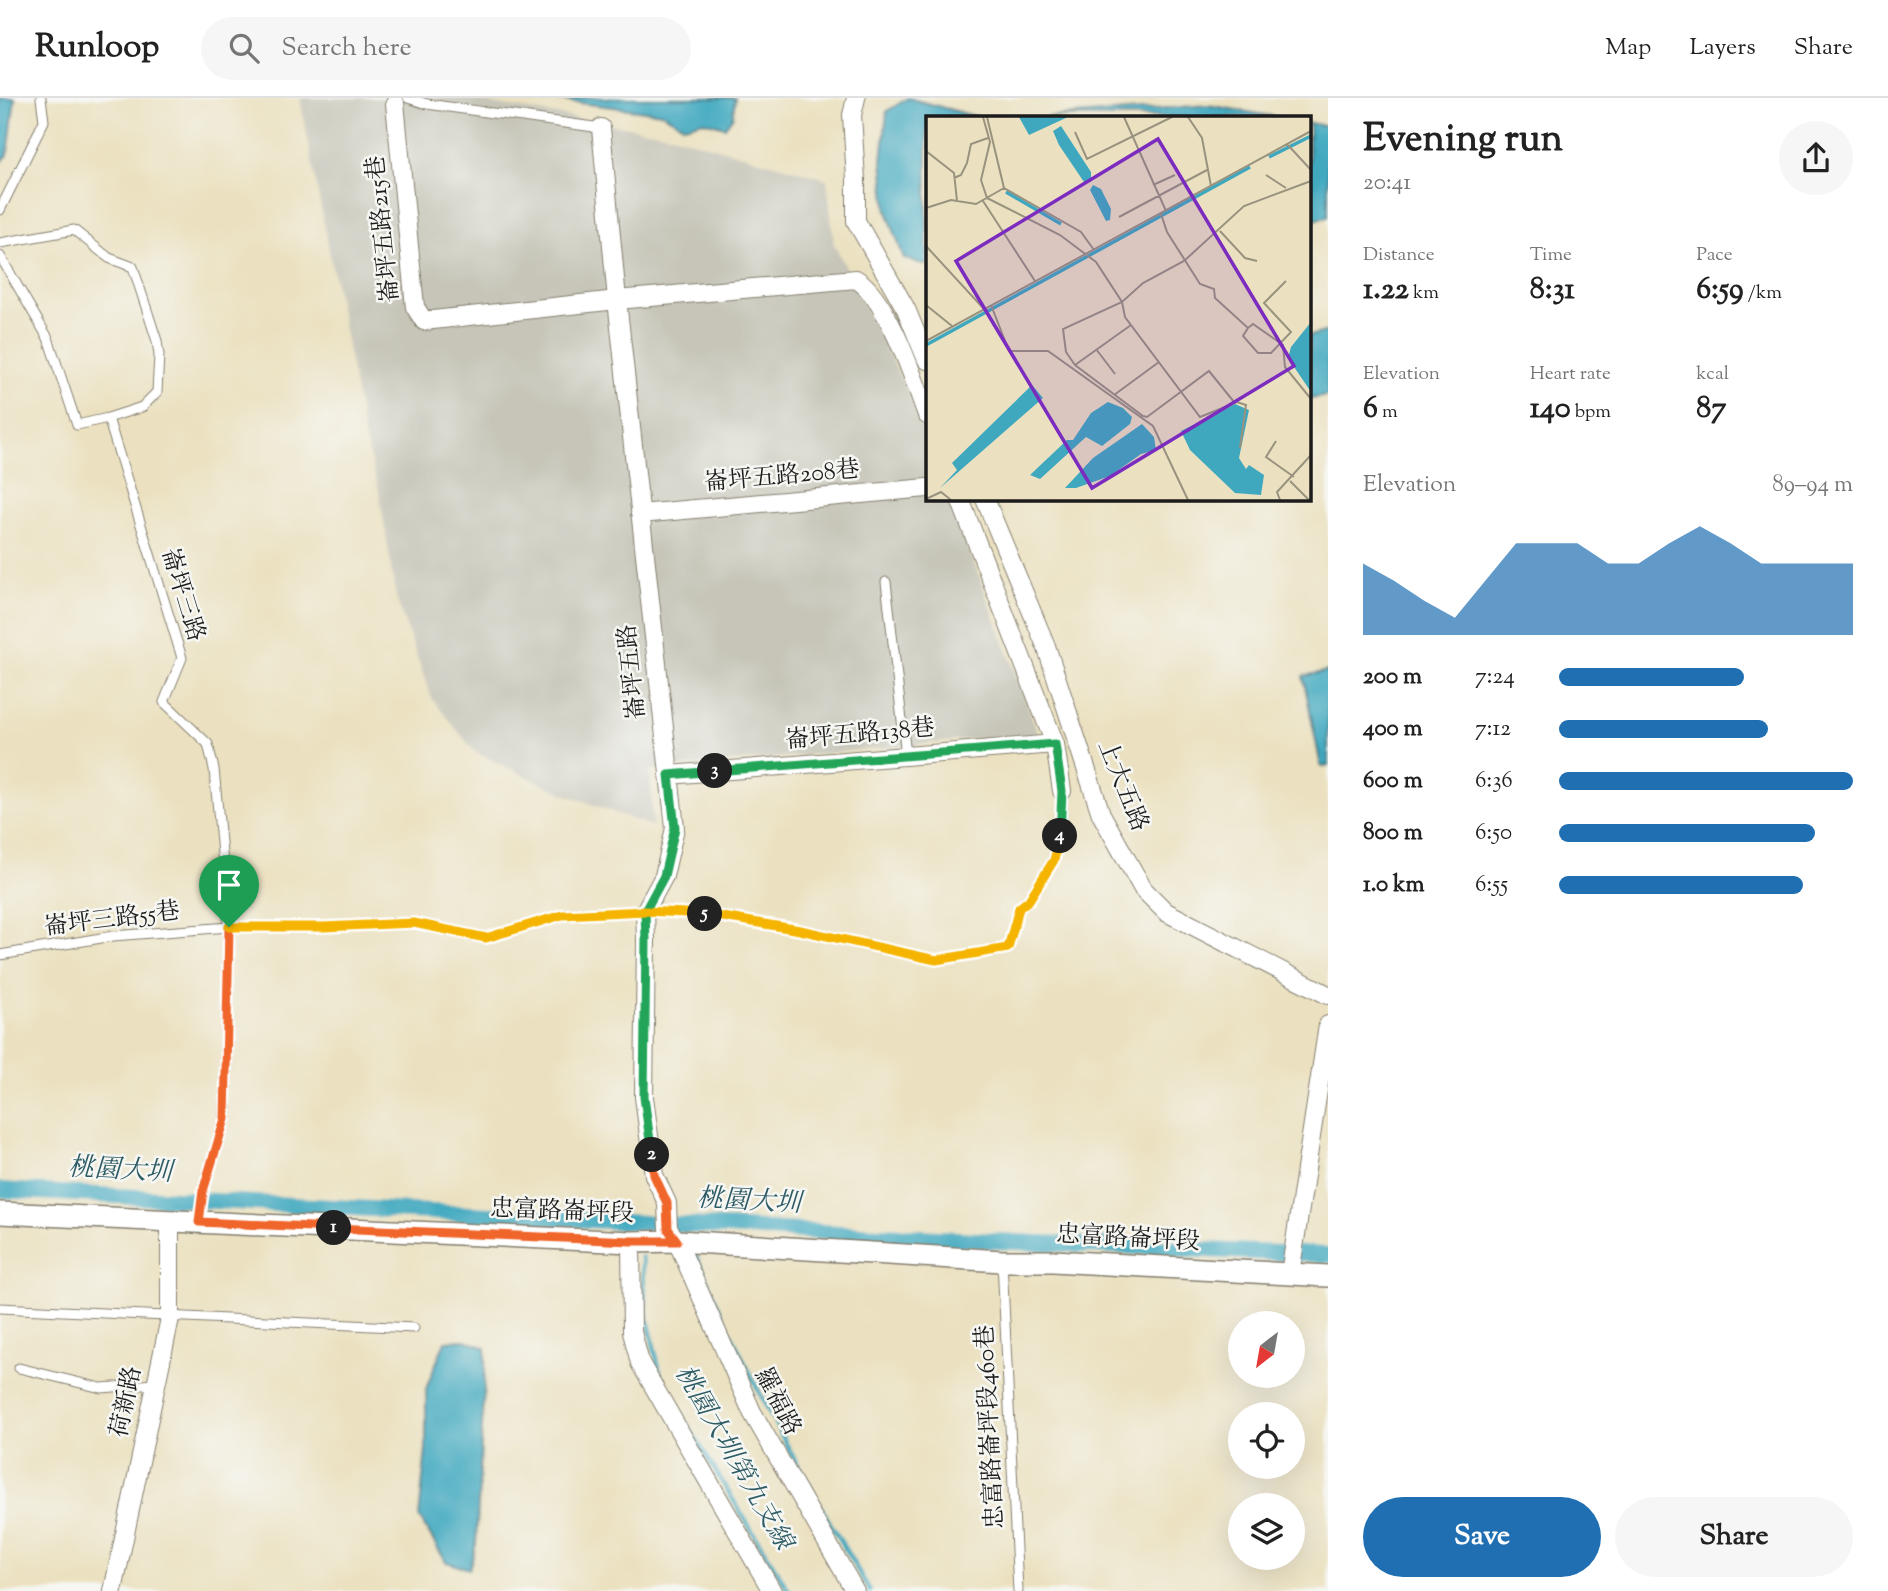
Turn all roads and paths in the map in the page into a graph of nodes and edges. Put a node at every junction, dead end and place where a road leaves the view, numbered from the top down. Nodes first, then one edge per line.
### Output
1 (41, 98) edge
2 (856, 98) edge
3 (402, 101) edge
4 (601, 128) joint
5 (0, 210) edge
6 (0, 243) edge
7 (0, 256) edge
8 (884, 273) junction
9 (876, 298) junction
10 (617, 300) junction
11 (926, 358) edge
12 (926, 412) edge
13 (108, 418) junction
14 (926, 488) edge
15 (960, 500) edge
16 (985, 500) edge
17 (640, 514) junction
18 (886, 582) dead end
19 (1055, 744) junction
20 (906, 755) junction
21 (669, 775) junction
22 (1062, 791) joint
23 (645, 911) junction
24 (229, 927) junction
25 (0, 955) edge
26 (1328, 995) edge
27 (1328, 1025) edge
28 (0, 1213) edge
29 (199, 1219) junction
30 (170, 1221) junction
31 (673, 1235) junction
32 (631, 1241) junction
33 (1002, 1261) junction
34 (1290, 1270) junction
35 (1328, 1276) edge
36 (0, 1308) edge
37 (170, 1318) junction
38 (414, 1328) dead end
39 (19, 1368) dead end
40 (156, 1384) junction
41 (113, 1591) edge
42 (772, 1591) edge
43 (855, 1591) edge
44 (1018, 1591) edge

1 - 5 lane
2 - 8 street
3 - 4 lane
3 - 10 street, 崙坪五路215巷
4 - 10 street, 崙坪五路
6 - 13 lane
7 - 13 lane
8 - 9 street
8 - 11 street
9 - 10 street
9 - 12 street
10 - 17 street, 崙坪五路
13 - 24 lane, 崙坪三路
14 - 17 street, 崙坪五路208巷
15 - 19 street
16 - 26 street, 上大五路
17 - 21 street, 崙坪五路
18 - 20 lane
19 - 20 street, 崙坪五路138巷
19 - 22 street
20 - 21 street, 崙坪五路138巷
21 - 23 street, 崙坪五路
22 - 23 lane, 崙坪三路55巷
23 - 24 lane, 崙坪三路55巷
23 - 31 street
24 - 25 lane, 崙坪三路55巷
24 - 29 lane, 崙坪三路
27 - 34 street
28 - 30 street, 忠富路崙坪段
29 - 30 street, 忠富路崙坪段
29 - 32 street, 忠富路崙坪段
30 - 37 street, 荷新路
31 - 32 street, 忠富路崙坪段
31 - 33 street, 忠富路崙坪段
31 - 43 street, 羅福路
32 - 42 street
33 - 34 street, 忠富路崙坪段
33 - 44 lane, 忠富路崙坪段460巷
34 - 35 street, 忠富路崙坪段
36 - 37 lane
37 - 38 lane
37 - 40 street, 荷新路
39 - 40 lane
40 - 41 street, 荷新路

